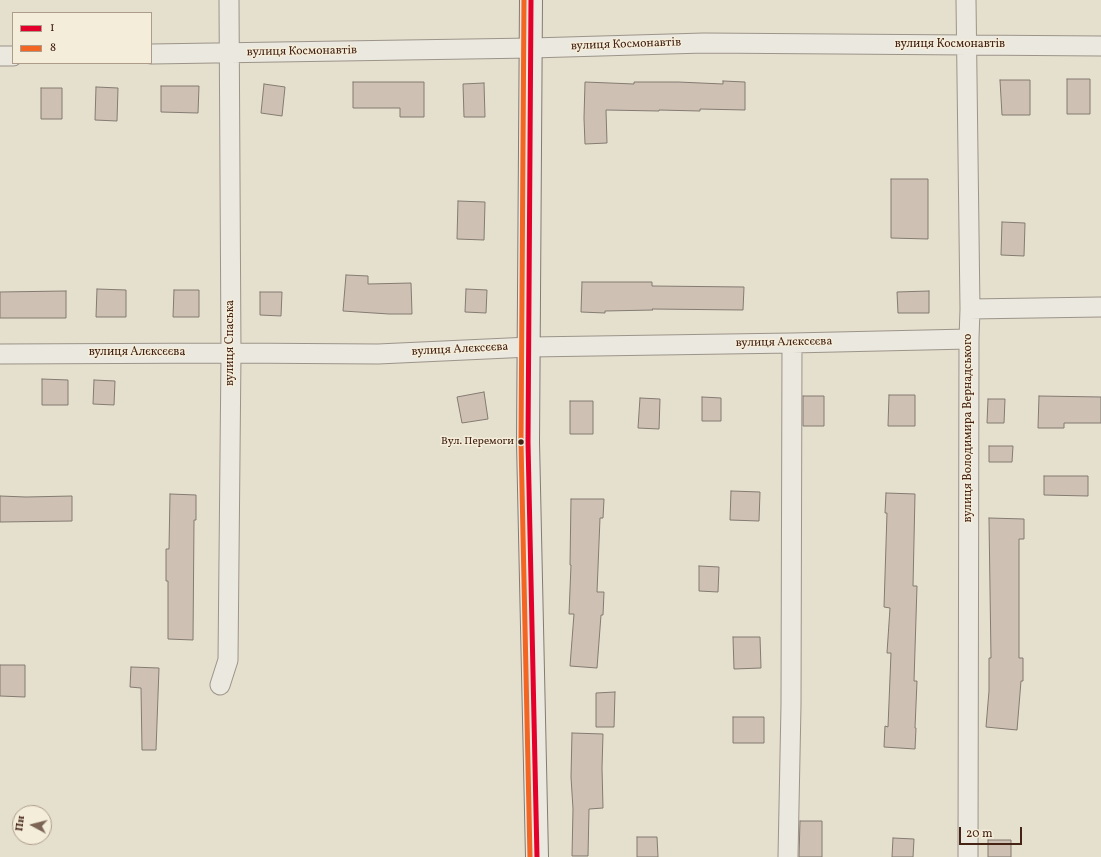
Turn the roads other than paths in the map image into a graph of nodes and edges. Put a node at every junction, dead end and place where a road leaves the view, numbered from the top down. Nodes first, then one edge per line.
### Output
1 (229, 0) edge
2 (531, 0) edge
3 (966, 0) edge
4 (966, 46) junction
5 (1101, 46) edge
6 (532, 48) junction
7 (229, 53) junction
8 (152, 54) edge
9 (0, 56) edge
10 (12, 56) edge
11 (1101, 307) edge
12 (970, 309) junction
13 (969, 339) junction
14 (792, 343) junction
15 (530, 347) junction
16 (231, 353) junction
17 (0, 354) edge
18 (220, 685) dead end
19 (537, 857) edge
20 (788, 857) edge
21 (968, 857) edge

1 - 7 street, вулиця Спаська
2 - 6 main road
3 - 4 street, вулиця Володимира Вернадського
4 - 5 street, вулиця Космонавтів
4 - 6 street, вулиця Космонавтів
4 - 12 street, вулиця Володимира Вернадського
6 - 7 street, вулиця Космонавтів
6 - 15 main road
7 - 8 street, вулиця Космонавтів
7 - 16 street, вулиця Спаська
9 - 10 street
11 - 12 street
12 - 13 street, вулиця Володимира Вернадського
13 - 14 street, вулиця Алєксєєва
13 - 21 street, вулиця Володимира Вернадського
14 - 15 street, вулиця Алєксєєва
14 - 20 street
15 - 16 street, вулиця Алєксєєва
15 - 19 main road
16 - 17 street, вулиця Алєксєєва
16 - 18 street, вулиця Спаська

